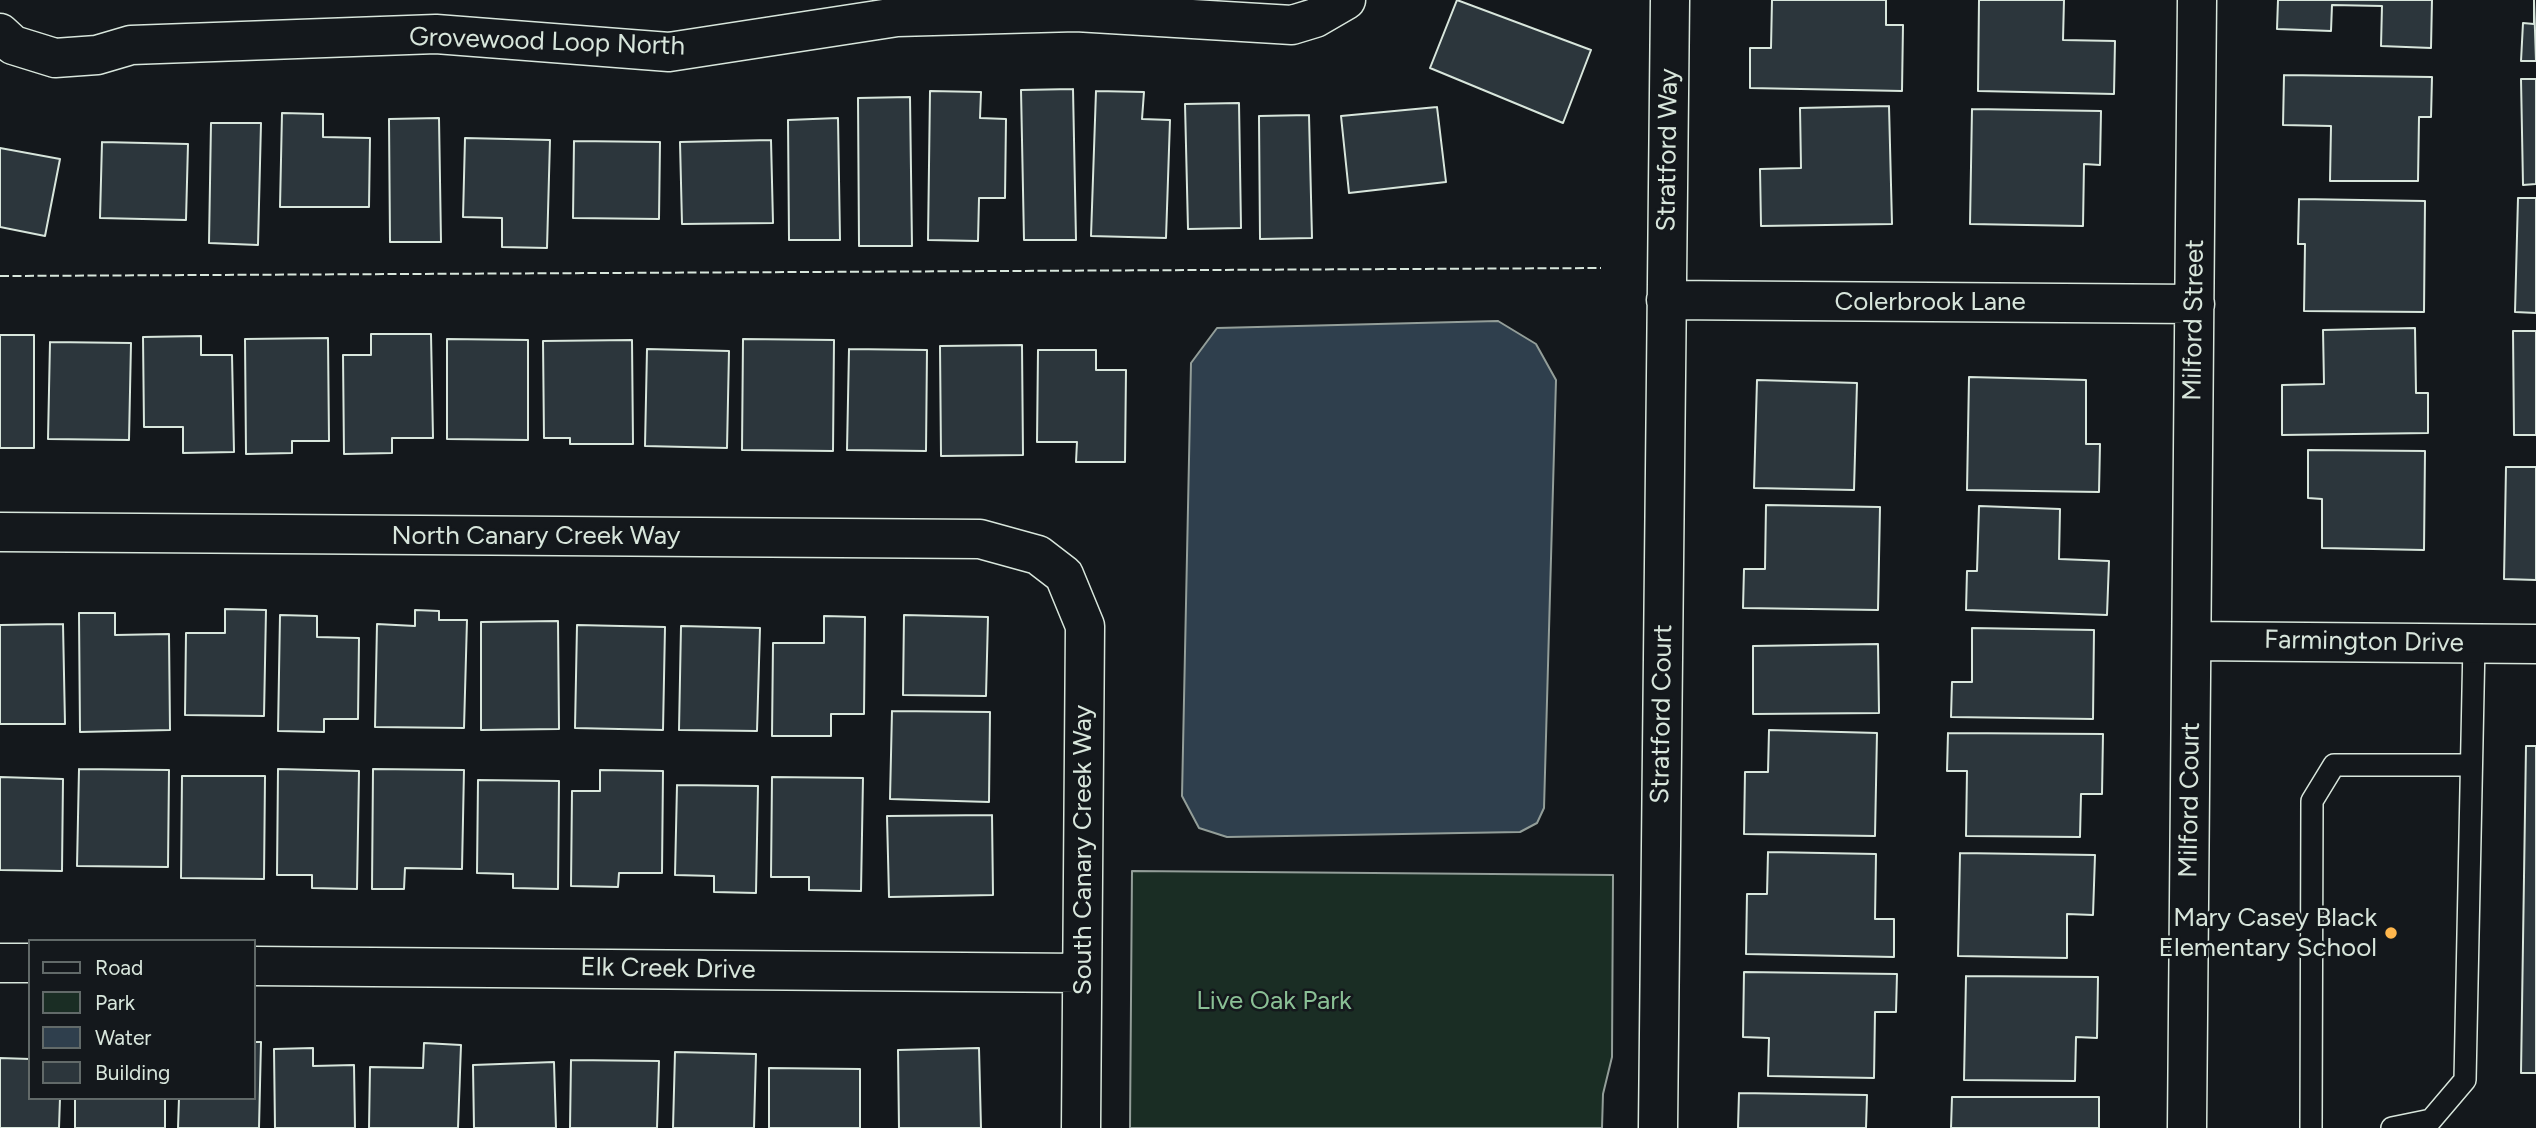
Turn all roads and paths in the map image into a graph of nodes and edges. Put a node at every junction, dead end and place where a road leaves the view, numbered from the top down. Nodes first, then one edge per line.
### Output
1 (1346, 0) edge
2 (1670, 0) edge
3 (2197, 0) edge
4 (0, 33) edge
5 (1666, 300) junction
6 (2194, 304) junction
7 (0, 532) edge
8 (1064, 575) joint
9 (2192, 641) junction
10 (2474, 643) junction
11 (2536, 644) edge
12 (2471, 765) junction
13 (0, 963) edge
14 (28, 963) edge
15 (256, 965) edge
16 (1082, 973) junction
17 (1081, 1128) edge
18 (1658, 1128) edge
19 (2187, 1128) edge
20 (2311, 1128) edge
21 (2392, 1128) edge

1 - 4 street, Grovewood Loop North
2 - 5 street, Stratford Way
3 - 6 street, Milford Street
5 - 6 street, Colerbrook Lane
5 - 18 street, Stratford Court
6 - 9 street, Milford Street
7 - 8 street, North Canary Creek Way
8 - 16 street, South Canary Creek Way
9 - 10 street, Farmington Drive
9 - 19 street, Milford Court
10 - 11 street, Farmington Drive
10 - 12 lane
12 - 20 lane
12 - 21 lane
13 - 14 street
15 - 16 street, Elk Creek Drive
16 - 17 street, South Canary Creek Way

